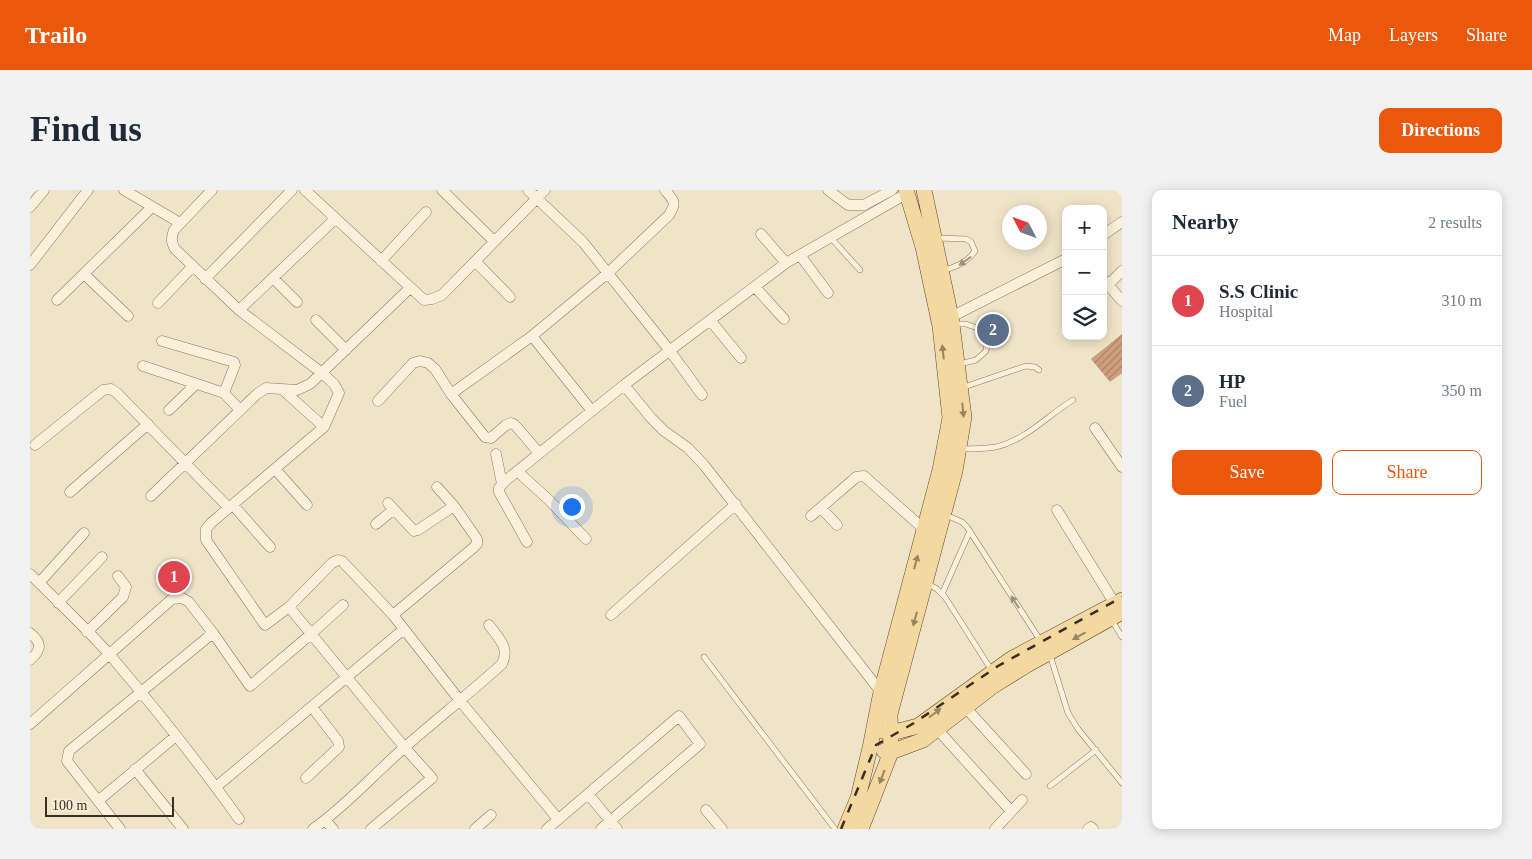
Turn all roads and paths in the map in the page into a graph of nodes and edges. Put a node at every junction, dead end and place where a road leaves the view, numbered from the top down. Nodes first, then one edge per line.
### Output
1 (44, 190) edge
2 (88, 190) edge
3 (124, 190) edge
4 (212, 190) edge
5 (292, 190) edge
6 (305, 190) edge
7 (442, 190) edge
8 (528, 190) edge
9 (545, 190) edge
10 (665, 190) edge
11 (828, 190) edge
12 (924, 190) edge
13 (901, 191) edge
14 (537, 198) junction
15 (30, 207) edge
16 (152, 207) junction
17 (426, 212) dead end
18 (335, 219) junction
19 (1122, 222) edge
20 (180, 223) junction
21 (1107, 232) edge
22 (761, 234) dead end
23 (830, 238) junction
24 (934, 238) junction
25 (494, 241) junction
26 (800, 255) junction
27 (475, 260) junction
28 (381, 261) junction
29 (1062, 261) edge
30 (786, 263) junction
31 (30, 265) edge
32 (192, 267) junction
33 (860, 270) dead end
34 (1122, 271) edge
35 (608, 272) junction
36 (941, 272) junction
37 (84, 274) junction
38 (273, 278) junction
39 (205, 279) junction
40 (1107, 281) edge
41 (1107, 283) edge
42 (755, 287) junction
43 (410, 288) junction
44 (828, 293) dead end
45 (510, 297) dead end
46 (57, 300) dead end
47 (1122, 301) edge
48 (297, 302) dead end
49 (158, 303) dead end
50 (239, 310) junction
51 (128, 316) dead end
52 (784, 319) dead end
53 (316, 320) dead end
54 (710, 320) junction
55 (947, 322) junction
56 (532, 336) junction
57 (162, 341) dead end
58 (346, 350) junction
59 (670, 351) junction
60 (742, 358) dead end
61 (957, 364) junction
62 (143, 366) dead end
63 (1039, 370) dead end
64 (322, 373) junction
65 (196, 384) junction
66 (624, 385) junction
67 (960, 388) junction
68 (283, 390) junction
69 (224, 393) junction
70 (451, 394) junction
71 (702, 395) dead end
72 (1073, 400) dead end
73 (378, 401) dead end
74 (169, 410) dead end
75 (240, 410) junction
76 (592, 411) junction
77 (148, 424) junction
78 (324, 427) junction
79 (1095, 428) dead end
80 (35, 445) dead end
81 (958, 449) junction
82 (539, 453) junction
83 (496, 454) dead end
84 (186, 464) junction
85 (1122, 467) edge
86 (274, 470) junction
87 (517, 471) junction
88 (502, 484) junction
89 (437, 487) dead end
90 (70, 492) dead end
91 (151, 496) dead end
92 (736, 504) junction
93 (307, 505) dead end
94 (454, 506) junction
95 (231, 507) junction
96 (821, 508) junction
97 (1056, 510) dead end
98 (943, 514) junction
99 (811, 516) dead end
100 (376, 524) dead end
101 (838, 525) dead end
102 (925, 530) junction
103 (970, 531) junction
104 (84, 533) dead end
105 (586, 539) dead end
106 (527, 542) dead end
107 (270, 547) dead end
108 (102, 557) dead end
109 (30, 574) edge
110 (118, 576) dead end
111 (925, 582) junction
112 (39, 583) junction
113 (942, 594) junction
114 (58, 603) junction
115 (342, 605) dead end
116 (289, 607) junction
117 (1118, 609) edge
118 (393, 615) junction
119 (611, 616) dead end
120 (489, 625) dead end
121 (404, 630) junction
122 (30, 632) edge
123 (87, 632) junction
124 (214, 633) junction
125 (311, 634) junction
126 (1122, 637) edge
127 (1046, 648) junction
128 (109, 654) junction
129 (704, 657) dead end
130 (30, 660) edge
131 (992, 672) junction
132 (347, 678) junction
133 (140, 692) junction
134 (889, 700) junction
135 (461, 702) junction
136 (312, 707) junction
137 (965, 707) junction
138 (30, 724) edge
139 (912, 727) junction
140 (874, 728) junction
141 (937, 729) junction
142 (891, 733) junction
143 (176, 736) junction
144 (405, 748) junction
145 (870, 748) junction
146 (1096, 750) junction
147 (891, 752) junction
148 (135, 769) junction
149 (1026, 774) dead end
150 (306, 778) dead end
151 (1122, 783) edge
152 (1050, 786) dead end
153 (216, 787) junction
154 (588, 794) junction
155 (99, 800) junction
156 (1022, 800) dead end
157 (706, 810) dead end
158 (1012, 811) junction
159 (491, 815) dead end
160 (239, 819) dead end
161 (558, 819) junction
162 (325, 820) junction
163 (614, 825) edge
164 (376, 828) edge
165 (120, 829) edge
166 (183, 829) edge
167 (313, 829) edge
168 (333, 829) edge
169 (475, 829) edge
170 (547, 829) edge
171 (601, 829) edge
172 (722, 829) edge
173 (835, 829) edge
174 (845, 829) edge
175 (860, 829) edge
176 (995, 829) edge
177 (1088, 829) edge
178 (1093, 829) edge

1 - 15 street
2 - 31 street
3 - 16 street
4 - 20 street
5 - 39 street
6 - 18 street
7 - 25 street
8 - 14 street
9 - 14 street
10 - 35 street
11 - 13 street
12 - 24 main road
13 - 23 street
13 - 55 main road
14 - 25 street
14 - 35 street
16 - 20 street
16 - 37 street
17 - 28 street
18 - 28 street
18 - 38 street
19 - 21 street
20 - 32 street
22 - 30 street
23 - 26 street
23 - 33 lane
24 - 36 main road
24 -> 36 lane
25 - 27 street
26 - 30 street
26 - 44 street
27 - 43 street
27 - 45 street
28 - 43 street
29 - 55 street
30 - 42 street
32 - 39 street
32 - 49 street
34 - 40 street
35 - 56 street
35 - 59 street
36 - 55 main road
37 - 46 street
37 - 51 street
38 - 48 street
38 - 50 street
39 - 50 street
41 - 47 street
42 - 52 street
42 - 54 street
43 - 58 street
50 - 64 street
53 - 58 street
54 - 59 street
54 - 60 street
55 - 61 main road
55 - 61 lane
102 -> 55 main road
56 - 70 street
56 - 76 street
57 - 69 street
58 - 64 street
59 - 66 street
59 - 71 street
61 - 67 main road
62 - 65 street
63 - 67 lane
64 - 68 street
64 - 78 street
65 - 69 street
65 - 74 street
66 - 76 street
66 - 92 street
67 -> 81 main road
68 - 75 street
68 - 78 street
69 - 75 street
70 - 73 street
70 - 82 street
72 - 81 lane
75 - 84 street
76 - 82 street
77 - 80 street
77 - 84 street
77 - 90 street
78 - 86 street
79 - 85 street
81 - 98 main road
82 - 87 street
83 - 88 street
84 - 91 street
84 - 95 street
86 - 93 street
86 - 95 street
87 - 88 street
87 - 105 street
88 - 106 street
89 - 94 street
92 - 119 street
92 - 134 street
94 - 100 street
94 - 118 street
95 - 107 street
95 - 116 street
96 - 99 street
96 - 101 street
96 - 102 street
97 - 117 street
98 - 103 lane
98 - 111 main road
134 -> 102 main road
103 - 113 lane
127 -> 103 lane
104 - 112 street
108 - 114 street
109 - 112 street
110 - 123 street
111 - 113 lane
111 -> 134 main road
112 - 114 street
113 - 131 lane
114 - 123 street
115 - 125 street
116 - 118 street
116 - 125 street
117 - 126 lane
117 - 127 main road
118 - 121 street
120 - 135 street
121 - 132 street
121 - 135 street
122 - 130 street
123 - 128 street
124 - 125 street
124 - 128 street
124 - 133 street
125 - 132 street
127 - 131 main road
127 - 137 main road
127 - 146 lane
128 - 133 street
128 - 138 street
129 - 173 lane
139 -> 131 main road
132 - 136 street
132 - 144 street
133 - 143 street
133 - 155 street
134 - 139 main road
134 - 140 main road
134 - 142 main road
135 - 144 street
135 - 161 street
136 - 150 street
136 - 153 street
137 - 141 main road
137 - 149 street
139 - 142 main road
140 - 142 main road
140 - 145 main road
141 - 147 main road
141 - 158 street
142 - 147 main road
143 - 148 street
143 - 153 street
144 - 162 street
144 - 164 street
145 - 147 main road
145 - 174 main road
146 - 151 lane
146 - 152 lane
147 -> 175 main road
148 - 155 street
148 - 166 street
153 - 160 street
154 - 161 street
154 - 163 street
154 - 163 street
155 - 165 street
156 - 158 street
157 - 172 street
158 - 176 street
159 - 169 street
161 - 170 street
162 - 167 street
162 - 168 street
163 - 171 street
177 - 178 street

